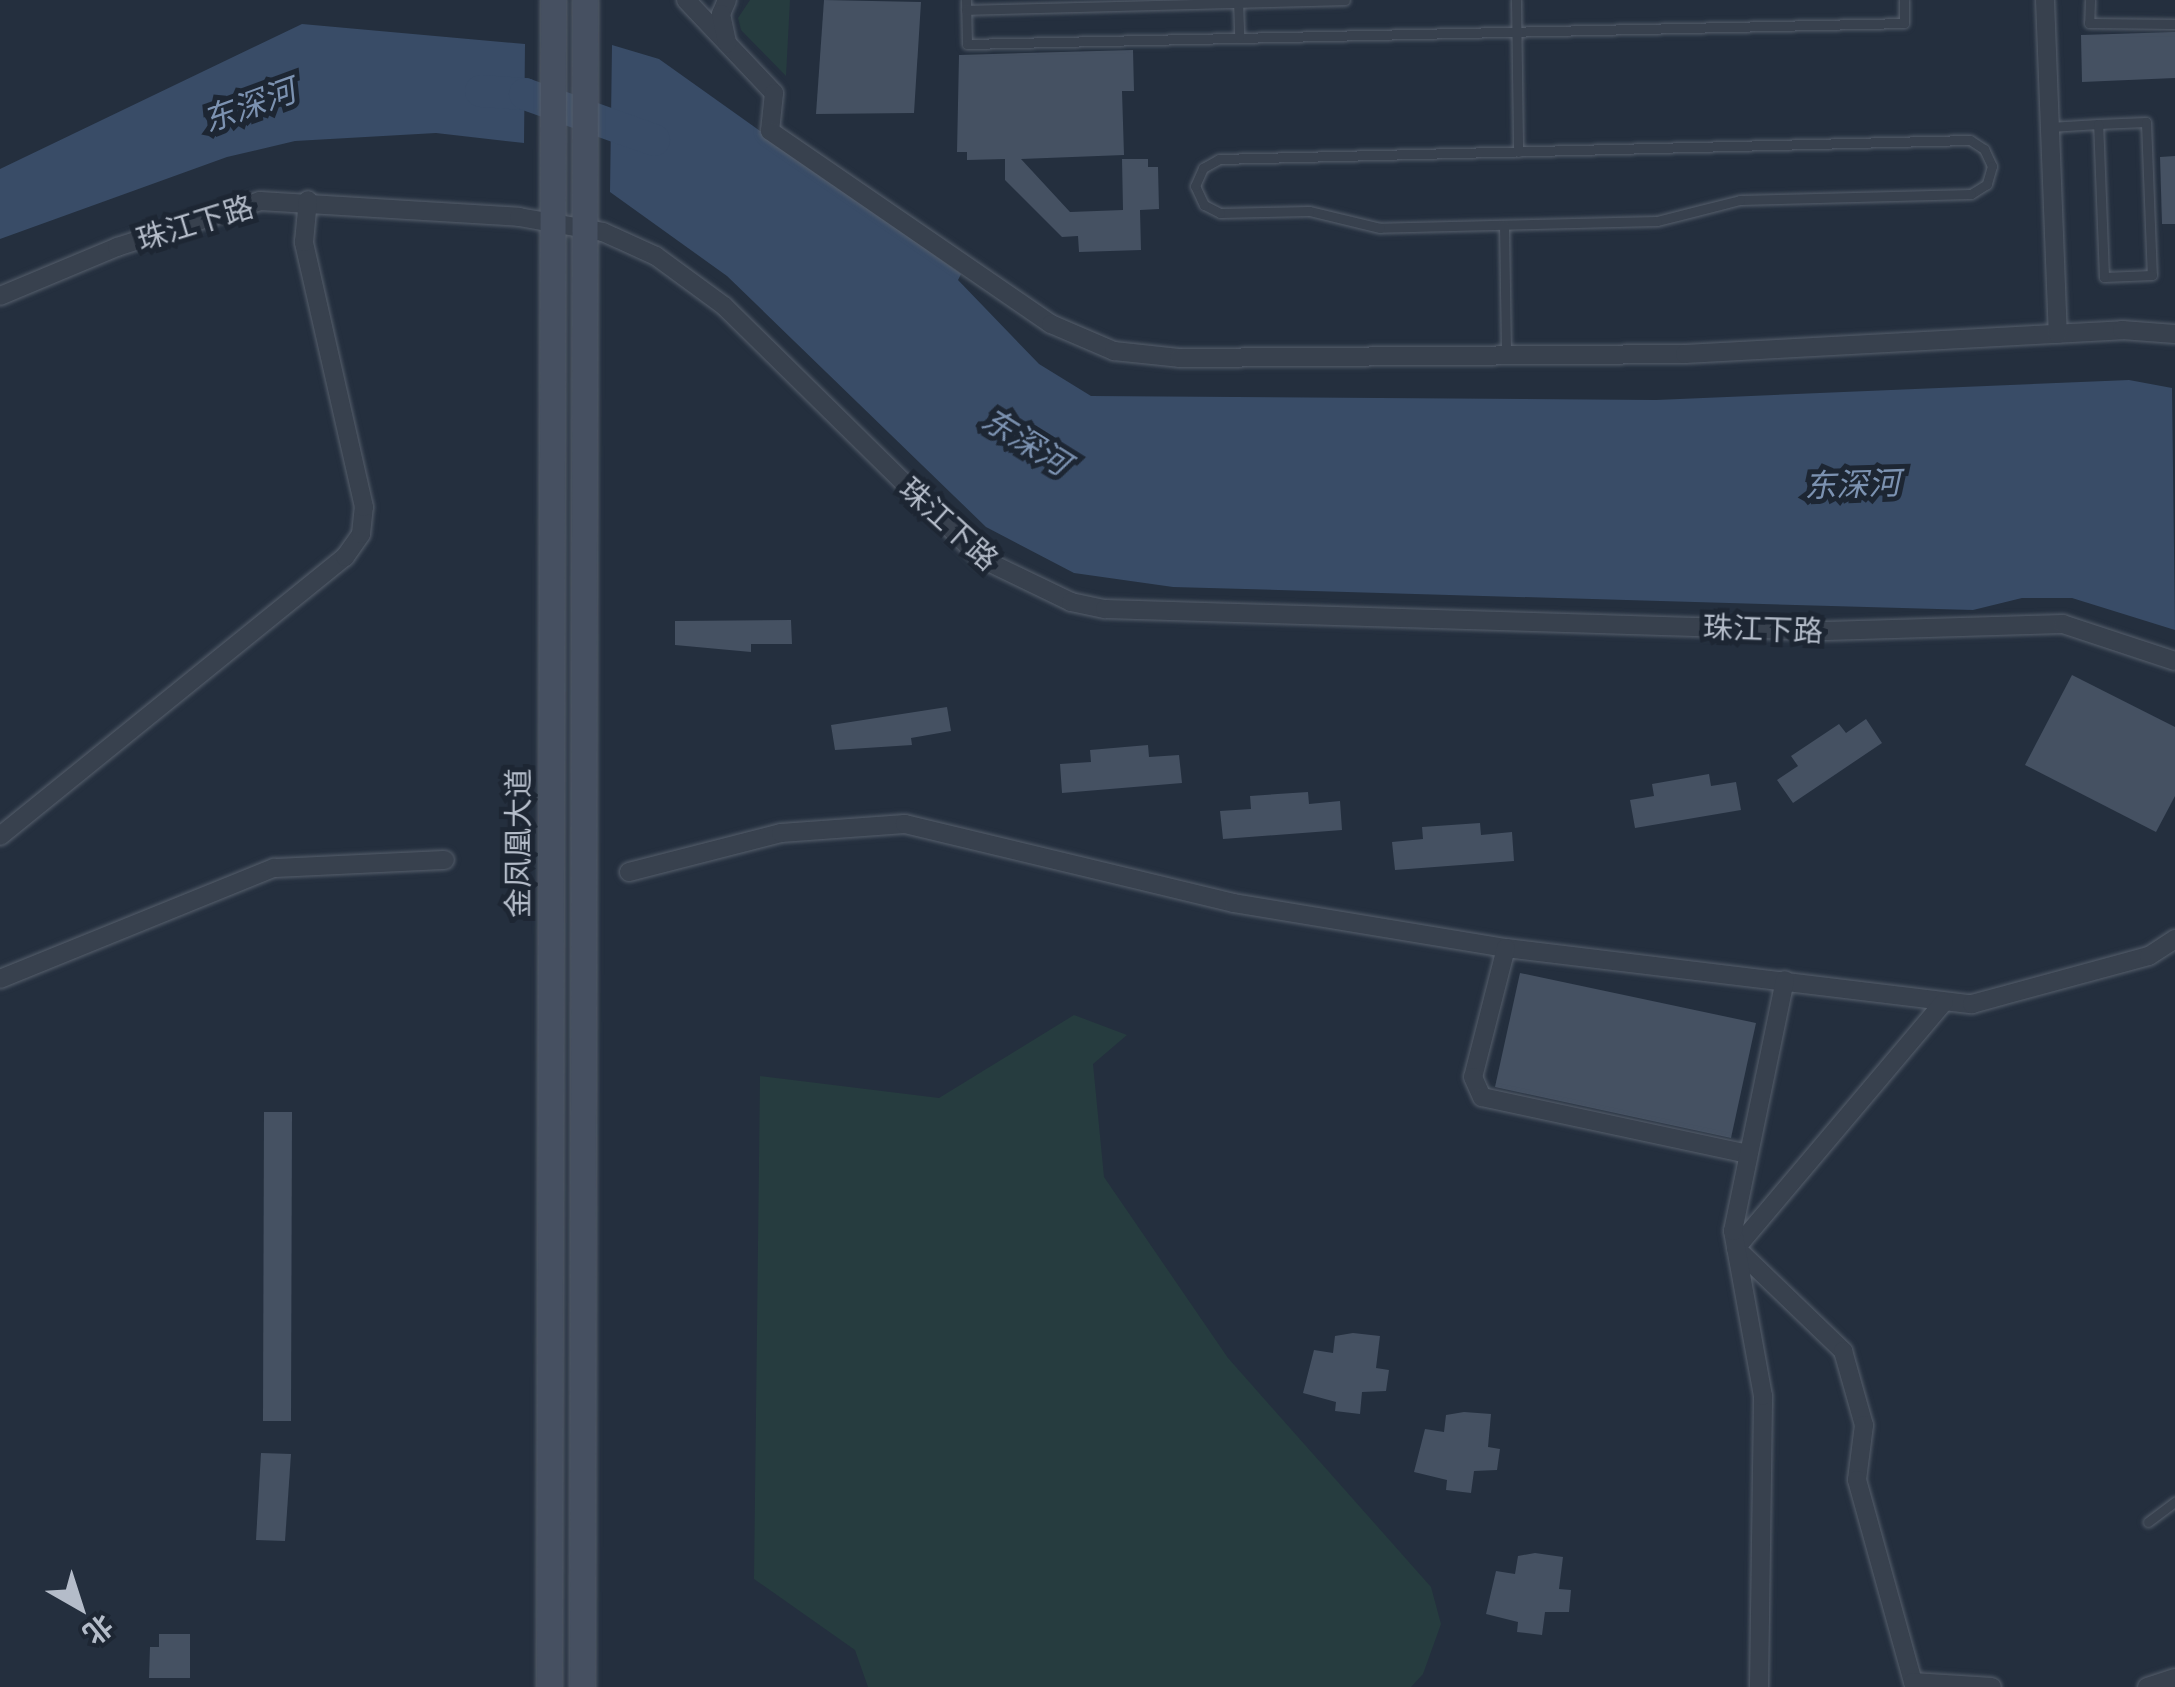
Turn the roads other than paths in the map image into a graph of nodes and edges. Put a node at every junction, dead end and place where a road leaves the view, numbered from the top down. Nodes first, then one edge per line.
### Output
1 (686, 0) edge
2 (727, 0) edge
3 (1345, 0) edge
4 (1516, 0) edge
5 (1904, 0) edge
6 (2046, 0) edge
7 (2090, 0) edge
8 (1238, 1) edge
9 (553, 2) edge
10 (586, 2) edge
11 (966, 5) edge
12 (2175, 24) edge
13 (1516, 31) junction
14 (1239, 38) junction
15 (727, 44) junction
16 (2098, 124) junction
17 (2050, 127) junction
18 (1518, 152) junction
19 (308, 200) junction
20 (552, 222) junction
21 (1504, 224) junction
22 (584, 228) junction
23 (0, 296) edge
24 (2058, 334) junction
25 (2175, 334) edge
26 (1506, 356) junction
27 (2175, 661) edge
28 (0, 836) edge
29 (445, 860) dead end
30 (629, 872) dead end
31 (2175, 939) edge
32 (1506, 948) junction
33 (0, 979) edge
34 (1785, 980) junction
35 (1944, 1002) junction
36 (1748, 1154) junction
37 (1736, 1248) junction
38 (2175, 1502) edge
39 (2148, 1522) dead end
40 (2175, 1678) edge
41 (548, 1687) edge
42 (582, 1687) edge
43 (1759, 1687) edge
44 (1936, 1687) edge
45 (1992, 1687) edge
46 (2147, 1687) edge

1 - 15 street
2 - 15 street
3 - 8 lane
4 - 13 lane
5 - 13 lane
6 - 17 street
7 - 12 lane
8 - 11 lane
8 - 14 lane
9 - 20 street, 金凤凰大道
10 - 22 street
11 - 14 lane
13 - 14 lane
13 - 18 lane
15 - 26 street
16 - 16 lane
16 - 17 lane
17 - 24 street
18 - 21 lane
18 - 21 lane
19 - 20 street, 珠江下路
19 - 23 street, 珠江下路
19 - 28 street
20 - 22 street, 珠江下路
20 - 41 street, 金凤凰大道
21 - 26 lane
22 - 27 street, 珠江下路
22 - 42 street
24 - 25 street
24 - 26 street
29 - 33 street
30 - 32 street
31 - 35 street
32 - 34 street
32 - 36 street
34 - 35 street
34 - 36 street
35 - 37 street
36 - 37 street
37 - 43 street
37 - 44 street
38 - 39 lane
40 - 46 street
44 - 45 street

